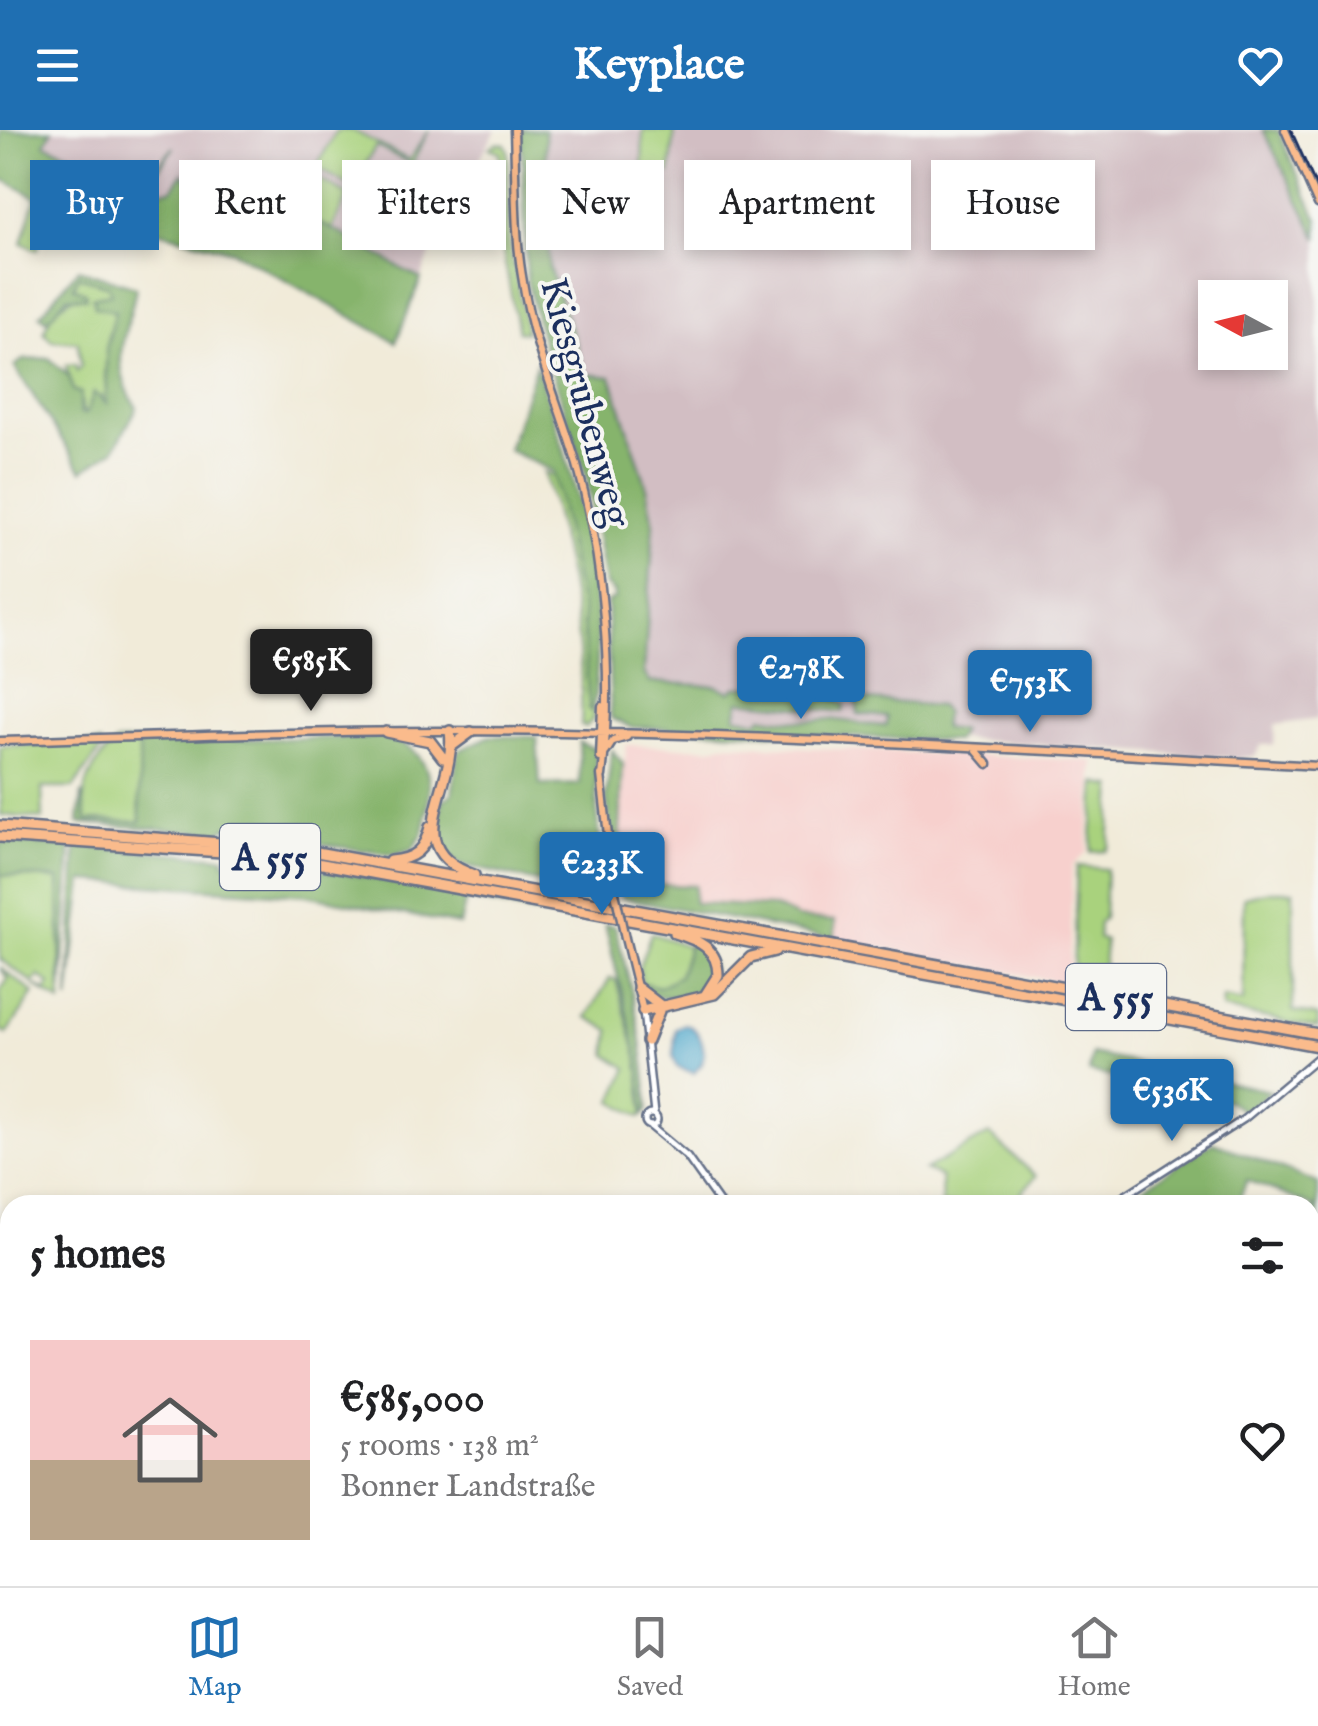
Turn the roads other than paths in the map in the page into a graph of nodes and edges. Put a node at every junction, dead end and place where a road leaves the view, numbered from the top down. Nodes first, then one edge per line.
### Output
1 (514, 130) edge
2 (1286, 130) edge
3 (1318, 204) edge
4 (603, 718) junction
5 (450, 731) junction
6 (386, 732) junction
7 (472, 732) junction
8 (574, 734) junction
9 (588, 734) junction
10 (603, 734) junction
11 (633, 735) junction
12 (0, 741) edge
13 (600, 748) junction
14 (976, 750) junction
15 (446, 756) junction
16 (604, 757) junction
17 (988, 764) dead end
18 (1318, 766) edge
19 (602, 776) junction
20 (0, 826) edge
21 (0, 837) edge
22 (372, 861) junction
23 (515, 887) junction
24 (634, 921) junction
25 (802, 951) junction
26 (638, 988) junction
27 (692, 1001) junction
28 (660, 1008) junction
29 (643, 1011) junction
30 (1318, 1034) edge
31 (647, 1041) junction
32 (1318, 1046) edge
33 (1318, 1057) edge
34 (715, 1195) edge
35 (1126, 1195) edge

1 - 4 main road, Kiesgrubenweg
2 - 3 main road
4 - 9 main road
4 - 10 main road, Kiesgrubenweg
4 - 11 main road
5 - 6 main road
5 - 7 main road
5 - 15 highway
6 - 12 main road
6 - 15 highway
7 - 8 main road
7 - 15 highway
8 - 9 main road
8 - 13 main road
9 - 10 main road
10 - 11 main road
10 - 13 main road, Kiesgrubenweg
10 - 16 main road, Kiesgrubenweg
11 - 14 main road
11 - 16 main road
13 - 19 main road, Kiesgrubenweg
14 - 17 main road
14 - 18 main road
15 - 22 highway
15 - 23 highway
16 - 19 main road, Kiesgrubenweg
19 - 26 main road, Kiesgrubenweg, bridge
20 - 22 highway, A 555
21 - 24 highway, A 555
22 - 23 highway, A 555
23 - 30 highway, A 555
24 - 25 highway, A 555
24 - 27 highway
25 - 27 highway
25 - 32 highway, A 555
26 - 28 highway
26 - 29 main road, Kiesgrubenweg
27 - 28 highway
28 - 29 highway
28 - 31 highway
29 - 31 street, Kiesgrubenweg
31 - 34 street, Kiesgrubenweg
33 - 35 street

